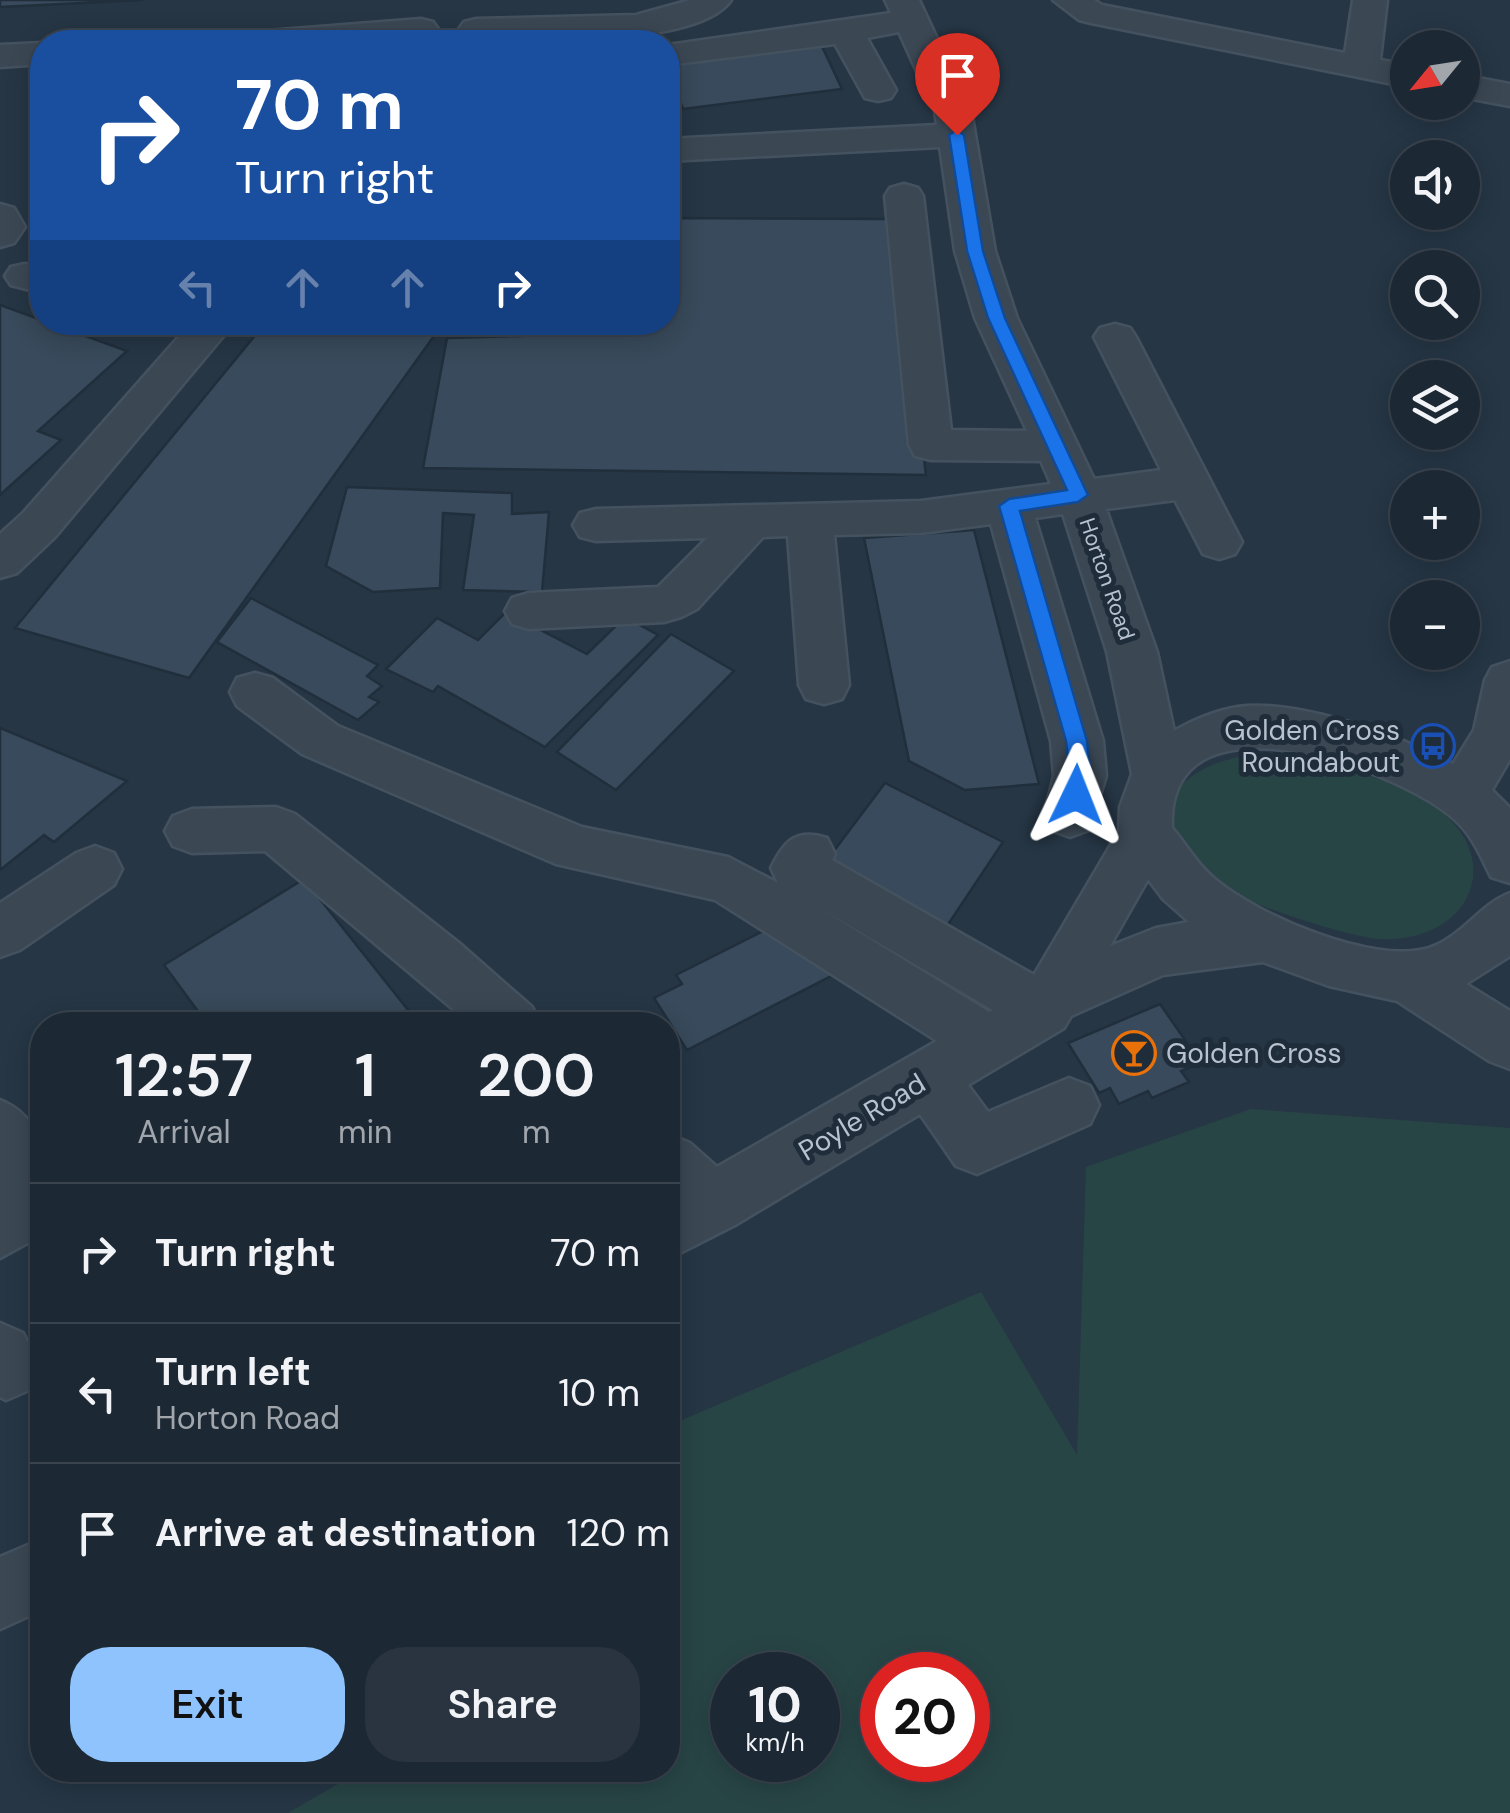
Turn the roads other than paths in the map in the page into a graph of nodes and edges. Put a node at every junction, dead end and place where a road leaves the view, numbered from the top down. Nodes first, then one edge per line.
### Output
1 (714, 0) edge
2 (1070, 0) edge
3 (1370, 0) edge
4 (794, 8) dead end
5 (907, 9) edge
6 (422, 29) dead end
7 (476, 29) dead end
8 (409, 30) edge
9 (846, 32) junction
10 (680, 38) edge
11 (680, 53) edge
12 (30, 55) edge
13 (0, 56) edge
14 (1361, 67) junction
15 (1390, 73) edge
16 (1480, 89) edge
17 (878, 90) dead end
18 (1510, 95) edge
19 (957, 135) junction
20 (680, 149) edge
21 (904, 196) dead end
22 (0, 216) edge
23 (0, 234) edge
24 (195, 335) edge
25 (1115, 338) dead end
26 (1056, 446) junction
27 (1188, 482) junction
28 (1078, 495) junction
29 (1009, 506) junction
30 (810, 520) junction
31 (751, 521) junction
32 (596, 525) dead end
33 (1219, 542) dead end
34 (0, 561) edge
35 (529, 612) dead end
36 (1132, 652) junction
37 (1510, 680) edge
38 (824, 685) dead end
39 (255, 692) dead end
40 (1248, 726) junction
41 (1157, 773) junction
42 (1462, 794) junction
43 (1070, 815) dead end
44 (192, 830) dead end
45 (1146, 832) junction
46 (808, 854) dead end
47 (1510, 860) edge
48 (95, 868) dead end
49 (1510, 917) edge
50 (0, 933) edge
51 (1268, 938) junction
52 (1408, 977) junction
53 (1047, 1004) junction
54 (497, 1012) edge
55 (988, 1042) junction
56 (1510, 1043) edge
57 (928, 1076) junction
58 (1069, 1105) dead end
59 (0, 1128) edge
60 (30, 1179) edge
61 (680, 1192) edge
62 (30, 1208) edge
63 (690, 1217) edge
64 (0, 1228) edge
65 (30, 1579) edge
66 (0, 1593) edge

1 - 7 street
2 - 14 street
3 - 14 street
4 - 10 street
5 - 9 street
5 - 19 street, Horton Road
6 - 8 street
9 - 11 street
9 - 17 street
12 - 13 street
14 - 15 street
16 - 18 street
19 - 20 street
19 - 26 street, Horton Road
21 - 26 street
22 - 23 street
24 - 34 street
25 - 27 street
26 - 28 street, Horton Road
27 - 28 street
27 - 33 street
28 - 29 street
28 - 36 street, Horton Road
29 - 30 street
29 - 43 street
30 - 31 street
30 - 38 street
31 - 32 street
31 - 35 street
36 - 40 street, Horton Road
36 - 41 street, Horton Road
37 - 42 street
39 - 55 street
40 - 41 street
40 - 42 street, Horton Road
41 - 45 street
42 - 47 street
44 - 54 street
45 - 51 street
45 - 53 street, Poyle Road
46 - 53 street
48 - 50 street
49 - 52 street
51 - 52 street
51 - 53 street, Poyle Road
52 - 56 street
53 - 55 street, Poyle Road
55 - 57 street, Poyle Road
57 - 58 street
57 - 63 street, Poyle Road
59 - 60 street
61 - 63 street
62 - 64 street
65 - 66 street

